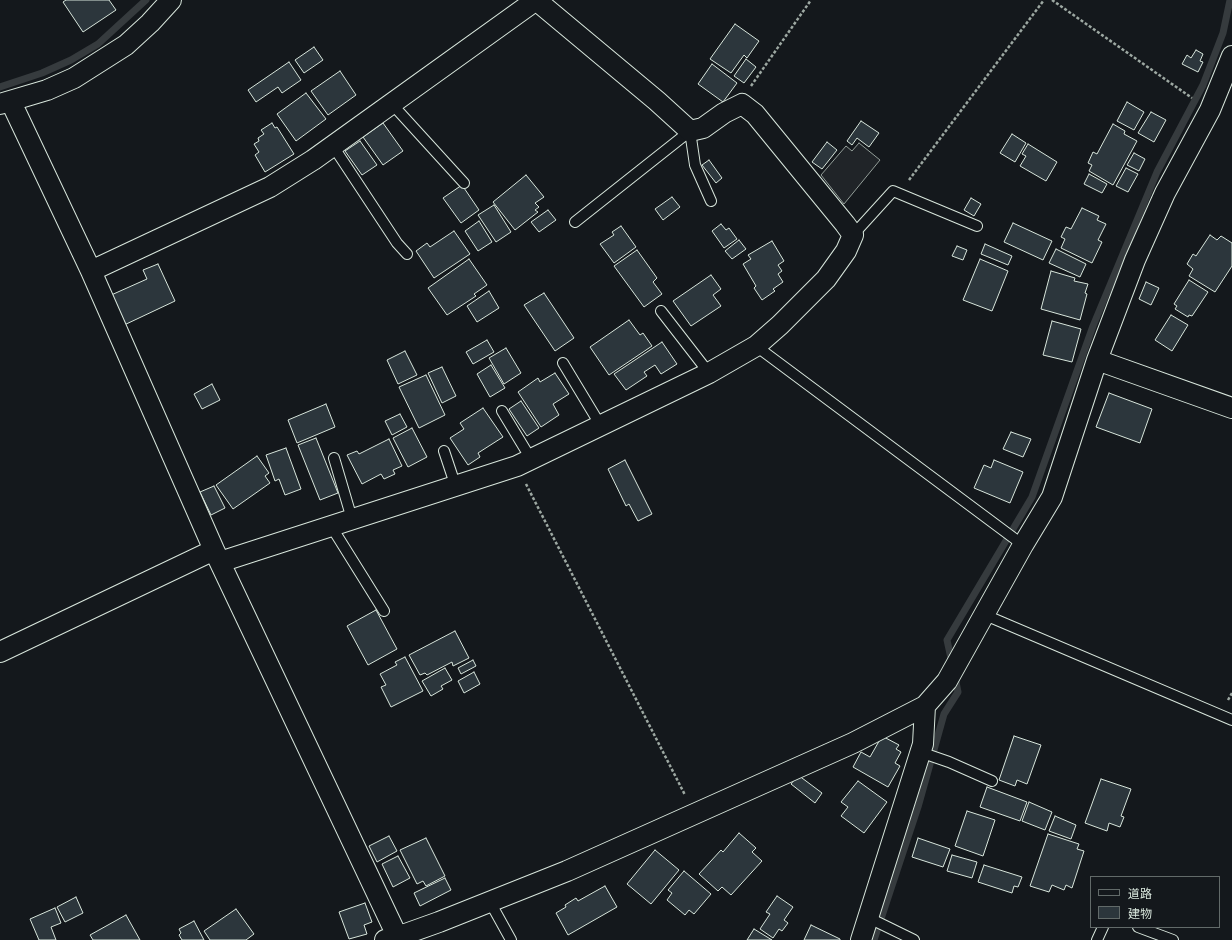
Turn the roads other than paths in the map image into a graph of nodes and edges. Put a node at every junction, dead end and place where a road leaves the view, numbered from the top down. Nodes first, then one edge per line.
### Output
1 (171, 0) edge
2 (536, 0) edge
3 (1232, 56) edge
4 (6, 103) edge
5 (392, 104) junction
6 (690, 131) junction
7 (333, 146) junction
8 (464, 183) dead end
9 (711, 201) dead end
10 (575, 222) dead end
11 (977, 226) dead end
12 (853, 235) junction
13 (407, 254) dead end
14 (91, 271) junction
15 (661, 311) dead end
16 (756, 346) junction
17 (1097, 360) junction
18 (563, 364) dead end
19 (709, 373) junction
20 (1232, 408) edge
21 (502, 411) dead end
22 (601, 426) junction
23 (444, 451) dead end
24 (334, 458) dead end
25 (524, 463) junction
26 (456, 487) junction
27 (352, 519) junction
28 (331, 526) junction
29 (1023, 544) junction
30 (217, 556) junction
31 (384, 611) dead end
32 (985, 616) junction
33 (0, 652) edge
34 (925, 706) junction
35 (1232, 720) edge
36 (920, 752) junction
37 (992, 782) dead end
38 (490, 902) junction
39 (869, 918) junction
40 (1102, 928) edge
41 (1141, 928) edge
42 (394, 939) edge
43 (511, 940) edge
44 (861, 940) edge
45 (914, 940) edge
46 (1097, 940) edge
47 (1173, 940) edge

1 - 4 street
2 - 5 street
2 - 6 street
3 - 17 street
4 - 14 street
5 - 7 street
5 - 8 lane
6 - 9 lane
6 - 10 lane
6 - 12 street
7 - 13 lane
7 - 14 street
11 - 12 lane
12 - 16 street
14 - 30 street
15 - 19 lane
16 - 19 street
16 - 29 lane
17 - 20 street
17 - 29 street
18 - 22 lane
19 - 22 street
21 - 25 lane
22 - 25 street
23 - 26 lane
24 - 27 lane
25 - 26 street
26 - 27 street
27 - 28 street
28 - 30 street
28 - 31 lane
29 - 32 street
30 - 33 street
30 - 42 street
32 - 34 street
32 - 35 lane
34 - 36 street
34 - 38 street
36 - 37 lane
36 - 39 street
38 - 42 street
38 - 43 lane
39 - 44 street
39 - 45 lane
40 - 46 lane
41 - 47 lane

